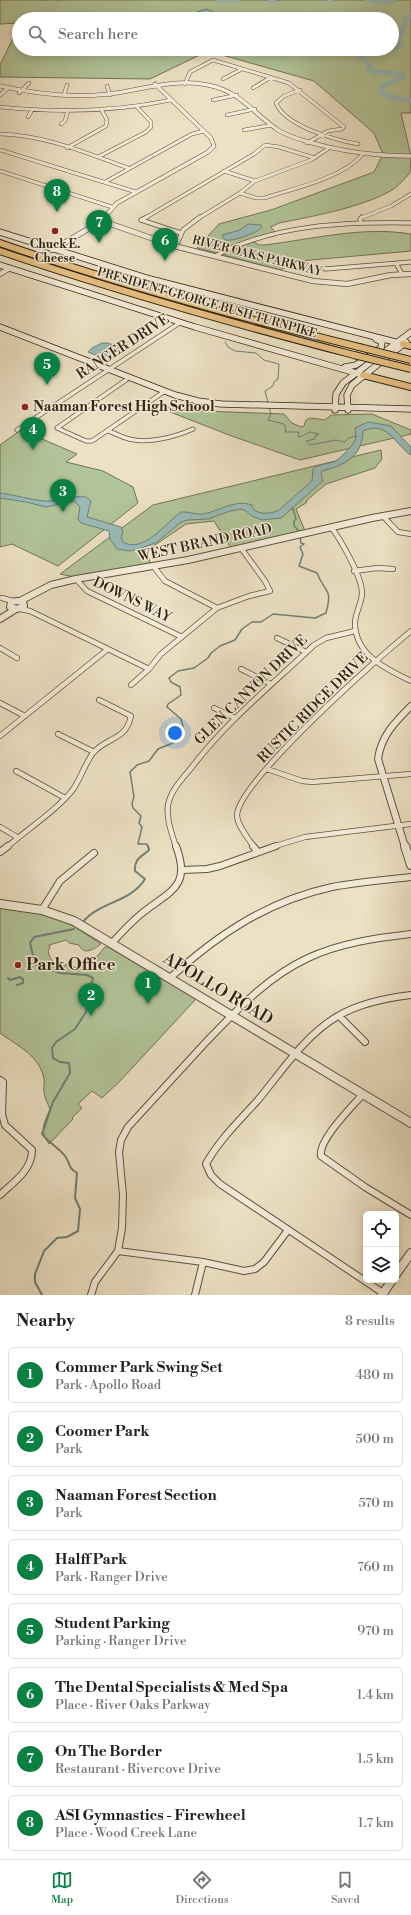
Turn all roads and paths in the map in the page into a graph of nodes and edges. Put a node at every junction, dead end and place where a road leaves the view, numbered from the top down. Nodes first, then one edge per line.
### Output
1 (242, 69) junction
2 (271, 77) junction
3 (223, 79) dead end
4 (29, 83) dead end
5 (185, 84) junction
6 (67, 85) dead end
7 (156, 85) junction
8 (107, 86) dead end
9 (0, 87) edge
10 (253, 88) dead end
11 (7, 89) junction
12 (300, 90) junction
13 (20, 92) junction
14 (64, 94) junction
15 (110, 94) junction
16 (0, 95) edge
17 (235, 95) junction
18 (171, 100) junction
19 (213, 100) dead end
20 (0, 107) edge
21 (137, 107) junction
22 (32, 110) junction
23 (68, 110) junction
24 (254, 110) junction
25 (102, 111) junction
26 (227, 114) dead end
27 (28, 117) dead end
28 (61, 124) dead end
29 (270, 125) junction
30 (244, 130) dead end
31 (204, 131) junction
32 (0, 134) edge
33 (322, 135) junction
34 (308, 143) junction
35 (358, 144) dead end
36 (67, 148) junction
37 (328, 149) junction
38 (0, 150) edge
39 (361, 156) junction
40 (98, 157) junction
41 (411, 157) edge
42 (315, 158) junction
43 (128, 168) junction
44 (0, 171) edge
45 (224, 171) junction
46 (255, 181) junction
47 (104, 182) junction
48 (136, 192) junction
49 (240, 193) junction
50 (411, 194) edge
51 (112, 207) junction
52 (102, 221) junction
53 (361, 223) junction
54 (411, 223) edge
55 (0, 232) edge
56 (181, 233) junction
57 (0, 238) edge
58 (0, 243) edge
59 (174, 246) junction
60 (52, 250) junction
61 (0, 253) edge
62 (215, 256) junction
63 (43, 258) junction
64 (411, 262) edge
65 (396, 263) junction
66 (0, 264) edge
67 (10, 268) junction
68 (325, 269) dead end
69 (0, 274) edge
70 (402, 274) junction
71 (411, 274) edge
72 (181, 322) junction
73 (0, 327) edge
74 (0, 331) edge
75 (411, 332) edge
76 (364, 335) junction
77 (411, 337) edge
78 (400, 343) junction
79 (411, 346) edge
80 (311, 360) junction
81 (411, 360) edge
82 (411, 369) edge
83 (107, 370) junction
84 (356, 372) junction
85 (363, 375) junction
86 (126, 380) junction
87 (343, 383) junction
88 (411, 387) edge
89 (163, 392) junction
90 (335, 408) junction
91 (347, 408) junction
92 (411, 411) edge
93 (193, 429) dead end
94 (17, 430) dead end
95 (108, 431) junction
96 (411, 511) edge
97 (382, 516) junction
98 (331, 527) junction
99 (411, 534) edge
100 (241, 548) junction
101 (154, 567) junction
102 (393, 569) dead end
103 (354, 571) junction
104 (76, 579) junction
105 (1, 598) edge
106 (17, 605) junction
107 (218, 608) junction
108 (2, 617) edge
109 (355, 631) junction
110 (411, 631) edge
111 (182, 637) junction
112 (277, 638) dead end
113 (0, 648) edge
114 (108, 649) junction
115 (306, 652) junction
116 (18, 658) dead end
117 (375, 661) junction
118 (149, 669) junction
119 (241, 670) dead end
120 (411, 681) edge
121 (271, 684) junction
122 (131, 685) dead end
123 (99, 700) dead end
124 (0, 703) edge
125 (411, 706) edge
126 (214, 708) dead end
127 (25, 716) junction
128 (235, 718) junction
129 (58, 734) dead end
130 (0, 736) edge
131 (94, 752) junction
132 (267, 769) junction
133 (16, 771) dead end
134 (411, 774) edge
135 (382, 777) junction
136 (65, 798) junction
137 (411, 824) edge
138 (398, 825) junction
139 (0, 827) edge
140 (17, 837) junction
141 (0, 852) edge
142 (257, 852) junction
143 (94, 853) dead end
144 (411, 865) edge
145 (182, 870) junction
146 (411, 877) edge
147 (0, 904) edge
148 (42, 910) junction
149 (411, 934) edge
150 (112, 943) junction
151 (170, 978) junction
152 (411, 995) edge
153 (233, 1015) junction
154 (339, 1016) junction
155 (365, 1042) dead end
156 (297, 1053) junction
157 (0, 1080) edge
158 (363, 1094) junction
159 (411, 1123) edge
160 (0, 1195) edge
161 (411, 1215) edge
162 (288, 1230) junction
163 (118, 1251) junction
164 (411, 1253) edge
165 (203, 1262) junction
166 (399, 1270) edge
167 (390, 1283) edge
168 (382, 1294) edge
169 (91, 1295) edge
170 (195, 1295) edge

1 - 2 street
1 - 3 street
1 - 5 street
2 - 10 street
2 - 12 street
4 - 13 street
5 - 7 street
5 - 17 street
6 - 14 street
7 - 15 street
7 - 18 street
8 - 15 street
9 - 11 street
11 - 13 street
11 - 16 street
12 - 33 street
12 - 33 street
13 - 14 street
14 - 15 street
17 - 19 street
17 - 24 street
18 - 21 street
18 - 31 street
20 - 22 street
21 - 25 street
21 - 40 street
22 - 23 street
22 - 27 street
23 - 25 street
23 - 28 street
24 - 26 street
24 - 29 street
25 - 36 street
29 - 30 street
29 - 34 street
31 - 43 street
31 - 48 street
32 - 36 street
33 - 34 street
33 - 35 street
34 - 37 street
36 - 40 street
37 - 39 street
37 - 42 street
38 - 47 street
39 - 41 street
39 - 49 street
40 - 43 street
42 - 45 street
42 - 46 street
43 - 47 street
44 - 51 street
45 - 46 street
45 - 56 street
46 - 49 street
47 - 48 street
48 - 51 street
49 - 56 street
50 - 53 street
51 - 52 street
52 - 59 street, RIVER OAKS PARKWAY
52 - 60 street
53 - 54 street
53 - 62 street
55 - 60 main road
56 - 59 street
57 - 63 highway
58 - 63 highway, PRESIDENT GEORGE BUSH TURNPIKE
59 - 62 street, RIVER OAKS PARKWAY
60 - 76 main road
61 - 82 highway, PRESIDENT GEORGE BUSH TURNPIKE, bridge
62 - 70 street, RIVER OAKS PARKWAY
63 - 81 highway, PRESIDENT GEORGE BUSH TURNPIKE, bridge
64 - 65 street
65 - 68 street
65 - 70 street
66 - 67 main road
67 - 69 street
67 - 72 main road
70 - 71 street, RIVER OAKS PARKWAY
72 - 80 main road
72 - 83 street, RANGER DRIVE
73 - 83 main road
74 - 83 main road
75 - 78 main road
76 - 78 main road
76 - 80 main road
77 - 78 main road
78 - 79 highway
78 - 84 main road
78 - 85 main road
80 - 84 main road
80 - 87 main road
83 - 86 main road
83 - 89 main road
83 - 94 street, RANGER DRIVE
84 - 85 main road
84 - 87 main road
85 - 88 highway
85 - 91 main road
86 - 89 main road
86 - 95 street
87 - 90 main road
89 - 90 main road
89 - 95 street
90 - 91 main road
91 - 92 main road
93 - 95 street
96 - 97 street, WEST BRAND ROAD
97 - 98 street, WEST BRAND ROAD
97 - 99 street
98 - 100 street, WEST BRAND ROAD
98 - 103 street
100 - 101 street, WEST BRAND ROAD
100 - 107 street
101 - 104 street, WEST BRAND ROAD
101 - 107 street
102 - 103 street
103 - 109 street
104 - 106 street, WEST BRAND ROAD
104 - 111 street, DOWNS WAY
105 - 106 street
106 - 108 street, WEST BRAND ROAD
106 - 114 street
107 - 111 street
109 - 115 street, GLEN CANYON DRIVE
109 - 117 street
110 - 117 street, RUSTIC RIDGE DRIVE
111 - 118 street
112 - 115 street
113 - 116 street
114 - 118 street
114 - 127 street
115 - 121 street, GLEN CANYON DRIVE
117 - 120 street
117 - 132 street, RUSTIC RIDGE DRIVE
118 - 122 street
119 - 121 street
121 - 128 street, GLEN CANYON DRIVE
123 - 131 street
124 - 127 street
125 - 135 street
126 - 128 street
127 - 130 street
128 - 145 street, GLEN CANYON DRIVE
129 - 131 street
131 - 136 street
132 - 135 street
132 - 142 street, RUSTIC RIDGE DRIVE
133 - 136 street
134 - 135 street
135 - 138 street
136 - 140 street
137 - 138 street
138 - 142 street
138 - 144 street
139 - 140 street
140 - 141 street
142 - 145 street
143 - 148 street
145 - 150 street
146 - 151 street
147 - 148 street, APOLLO ROAD
148 - 150 street, APOLLO ROAD
149 - 153 street
150 - 151 street, APOLLO ROAD
151 - 153 street, APOLLO ROAD
152 - 154 street
153 - 156 street, APOLLO ROAD
153 - 163 street
154 - 155 street
154 - 156 street
156 - 158 street, APOLLO ROAD
156 - 162 street
157 - 160 street
158 - 159 street, APOLLO ROAD
158 - 161 street
162 - 165 street
162 - 168 street
163 - 165 street
163 - 169 street
164 - 166 street
165 - 170 street
167 - 168 street

